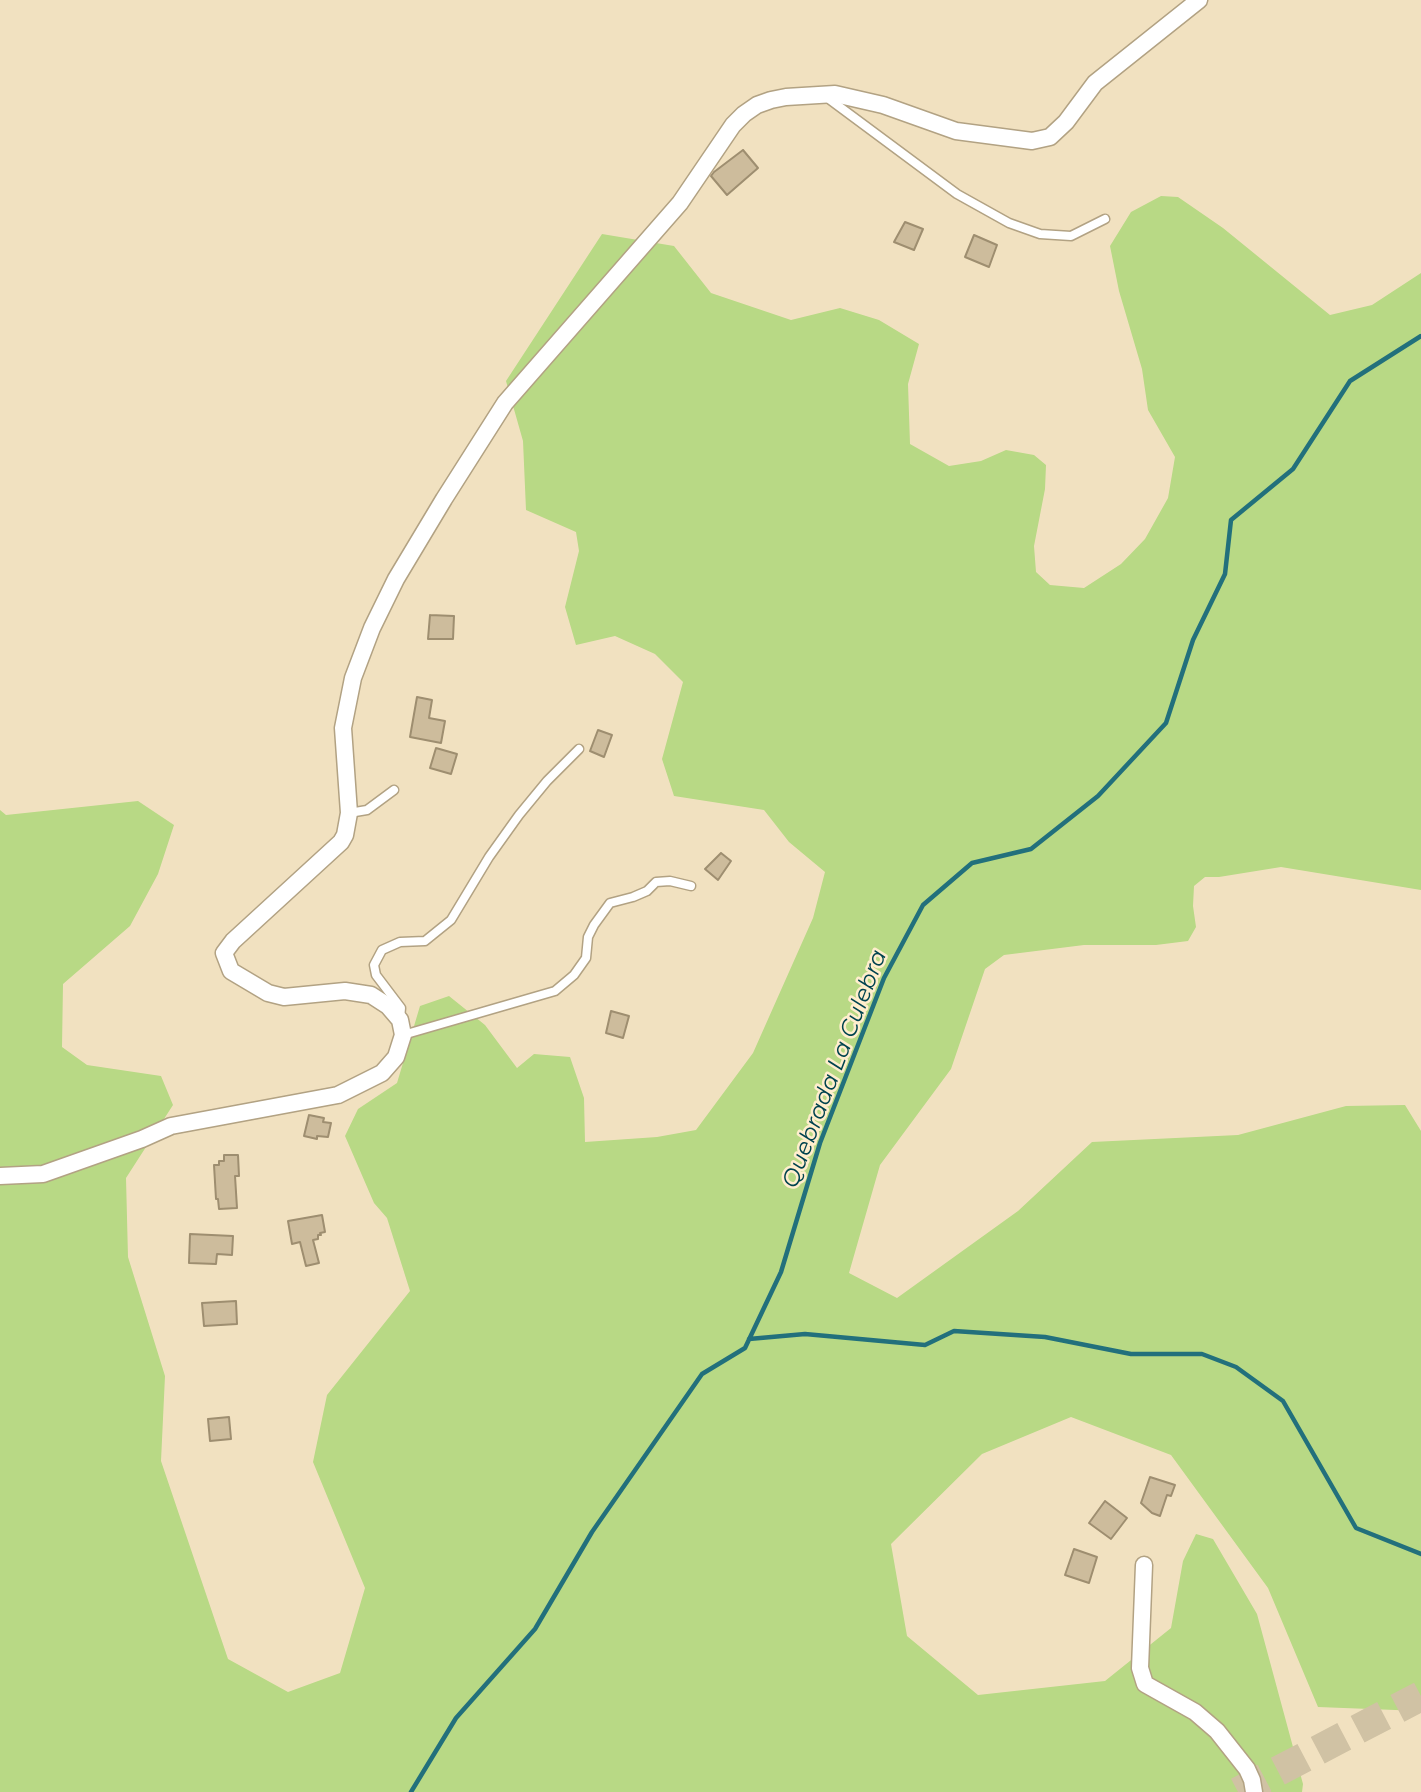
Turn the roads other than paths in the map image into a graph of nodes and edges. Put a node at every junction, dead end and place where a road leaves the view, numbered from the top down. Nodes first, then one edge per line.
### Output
1 (1199, 0) edge
2 (824, 95) junction
3 (1105, 219) dead end
4 (579, 749) dead end
5 (394, 790) dead end
6 (349, 813) junction
7 (691, 886) dead end
8 (402, 1027) junction
9 (0, 1176) edge
10 (1144, 1565) dead end
11 (1254, 1792) edge

1 - 2 street
2 - 3 lane
2 - 6 street
4 - 8 lane
5 - 6 lane
6 - 8 street
7 - 8 lane
8 - 9 street
10 - 11 street

